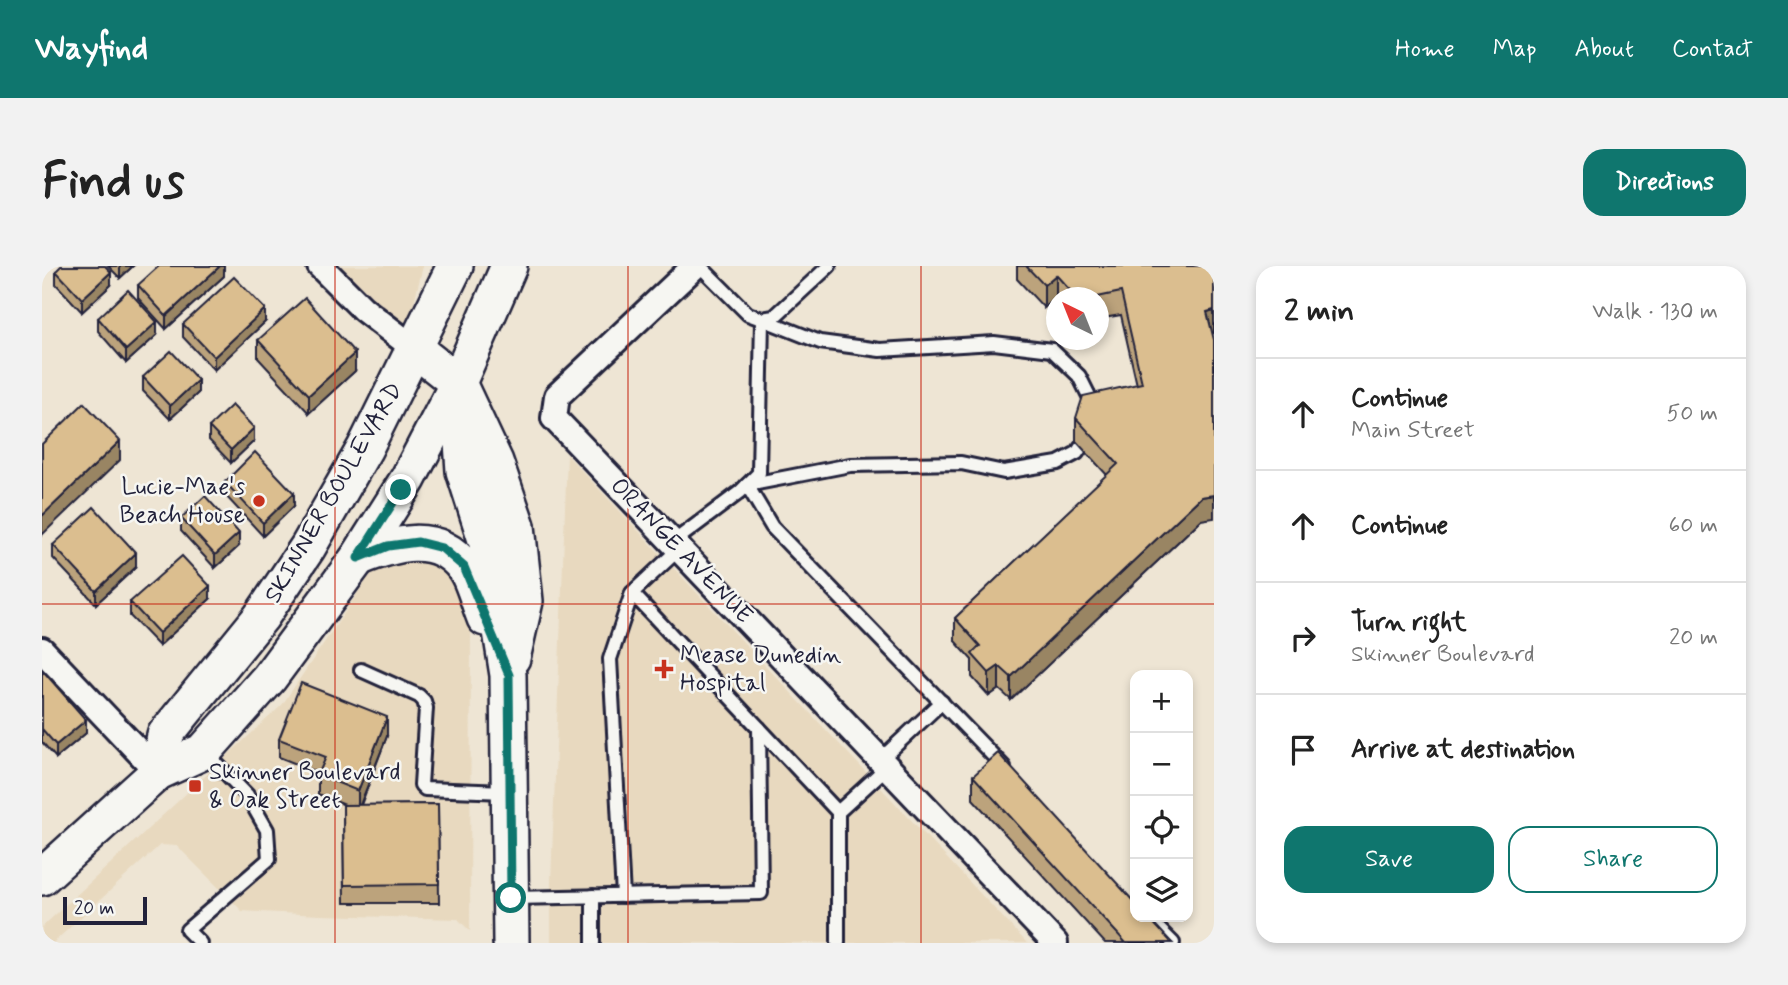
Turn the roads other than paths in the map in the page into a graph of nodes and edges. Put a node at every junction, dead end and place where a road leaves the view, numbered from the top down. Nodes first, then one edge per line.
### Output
1 (320, 266) edge
2 (455, 266) edge
3 (509, 266) edge
4 (695, 266) edge
5 (700, 266) edge
6 (829, 266) edge
7 (762, 319) junction
8 (415, 349) junction
9 (458, 383) junction
10 (1090, 418) edge
11 (1081, 447) edge
12 (747, 485) junction
13 (676, 546) junction
14 (358, 558) junction
15 (632, 593) junction
16 (42, 650) edge
17 (361, 670) dead end
18 (509, 675) junction
19 (942, 702) junction
20 (759, 728) junction
21 (204, 751) junction
22 (884, 764) junction
23 (158, 772) junction
24 (1012, 775) edge
25 (510, 793) junction
26 (838, 812) junction
27 (42, 877) edge
28 (593, 896) junction
29 (623, 896) junction
30 (511, 898) junction
31 (1152, 922) edge
32 (200, 943) edge
33 (511, 943) edge
34 (593, 943) edge
35 (838, 943) edge
36 (1055, 943) edge
37 (1173, 943) edge

1 - 8 street
2 - 8 main road, SKINNER BOULEVARD
3 - 9 main road, SKINNER BOULEVARD
4 - 13 street, ORANGE AVENUE
5 - 7 lane
6 - 7 lane
7 - 10 lane
7 - 12 lane
8 - 9 main road
8 - 23 main road, SKINNER BOULEVARD
9 - 14 main road, SKINNER BOULEVARD
9 - 18 main road
11 - 12 lane
12 - 13 lane
12 - 19 lane
13 - 15 lane
13 - 22 street, ORANGE AVENUE
14 - 18 main road
14 - 21 main road, SKINNER BOULEVARD
15 - 20 lane
15 - 29 lane
16 - 23 street
17 - 25 lane
18 - 25 main road
19 - 22 lane
19 - 24 lane
20 - 26 lane
20 - 29 lane
21 - 23 main road, SKINNER BOULEVARD
21 - 32 lane
22 - 26 lane
22 - 36 street, ORANGE AVENUE
23 - 27 main road, SKINNER BOULEVARD
25 - 30 main road
26 - 35 lane
28 - 29 lane
28 - 30 lane
28 - 34 lane
30 - 33 main road
31 - 37 lane

